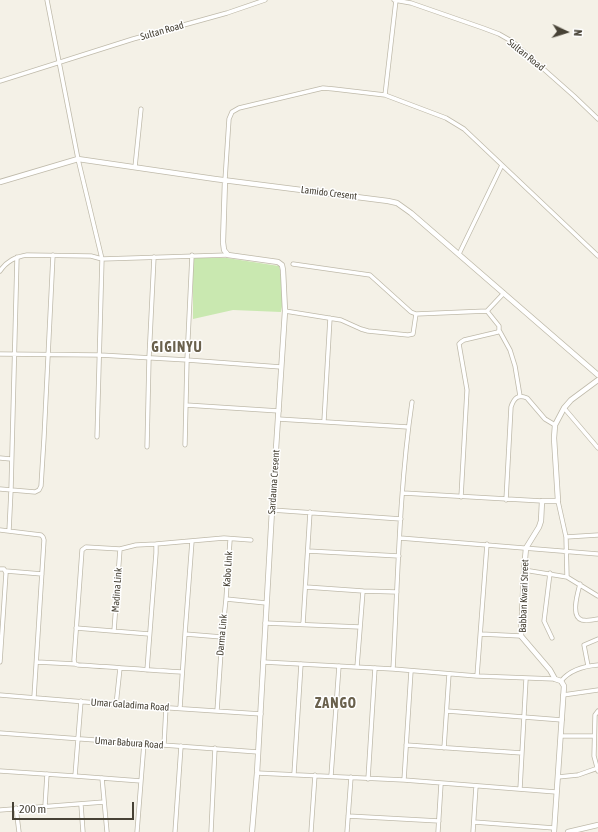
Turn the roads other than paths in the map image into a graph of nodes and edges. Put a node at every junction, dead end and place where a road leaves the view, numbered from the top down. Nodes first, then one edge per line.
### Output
1 (46, 0) edge
2 (265, 0) edge
3 (395, 0) edge
4 (60, 62) junction
5 (0, 81) edge
6 (386, 95) junction
7 (141, 109) dead end
8 (598, 119) edge
9 (78, 159) junction
10 (502, 165) junction
11 (135, 167) junction
12 (225, 180) junction
13 (0, 182) edge
14 (459, 254) junction
15 (192, 255) junction
16 (228, 255) junction
17 (53, 256) junction
18 (598, 256) edge
19 (17, 257) junction
20 (154, 257) junction
21 (102, 259) junction
22 (293, 264) dead end
23 (1, 269) edge
24 (504, 293) junction
25 (285, 311) junction
26 (487, 311) junction
27 (416, 314) junction
28 (330, 318) junction
29 (499, 330) junction
30 (14, 353) junction
31 (0, 354) edge
32 (48, 355) junction
33 (100, 355) junction
34 (149, 358) junction
35 (187, 360) junction
36 (281, 367) junction
37 (598, 376) edge
38 (598, 380) edge
39 (520, 396) junction
40 (412, 402) dead end
41 (186, 405) junction
42 (564, 408) junction
43 (279, 412) junction
44 (278, 419) junction
45 (324, 421) junction
46 (555, 425) junction
47 (408, 427) junction
48 (97, 437) dead end
49 (185, 445) dead end
50 (147, 447) dead end
51 (598, 448) edge
52 (0, 458) edge
53 (11, 459) junction
54 (0, 488) edge
55 (11, 490) junction
56 (403, 493) junction
57 (461, 496) junction
58 (506, 500) junction
59 (558, 501) junction
60 (542, 502) junction
61 (272, 510) junction
62 (310, 512) junction
63 (401, 519) junction
64 (0, 530) edge
65 (9, 531) junction
66 (598, 536) edge
67 (566, 537) junction
68 (400, 538) junction
69 (230, 540) junction
70 (251, 540) dead end
71 (192, 541) junction
72 (156, 544) junction
73 (487, 544) junction
74 (526, 548) junction
75 (120, 549) junction
76 (308, 551) junction
77 (566, 552) junction
78 (598, 554) edge
79 (399, 556) junction
80 (0, 569) edge
81 (524, 570) junction
82 (6, 571) junction
83 (550, 573) junction
84 (42, 574) junction
85 (567, 577) junction
86 (580, 584) junction
87 (306, 587) junction
88 (363, 591) junction
89 (397, 592) junction
90 (598, 596) edge
91 (226, 599) junction
92 (2, 602) edge
93 (266, 602) junction
94 (598, 619) edge
95 (265, 622) junction
96 (303, 624) junction
97 (360, 627) junction
98 (76, 628) junction
99 (114, 631) junction
100 (149, 634) junction
101 (185, 634) junction
102 (480, 634) junction
103 (521, 636) junction
104 (222, 637) junction
105 (552, 638) dead end
106 (598, 639) edge
107 (1, 644) edge
108 (0, 662) edge
109 (37, 662) junction
110 (263, 662) junction
111 (75, 664) junction
112 (301, 664) junction
113 (598, 665) edge
114 (339, 666) junction
115 (588, 666) junction
116 (357, 667) junction
117 (120, 668) junction
118 (375, 668) junction
119 (393, 669) junction
120 (147, 670) junction
121 (411, 670) junction
122 (182, 672) junction
123 (449, 674) junction
124 (478, 676) junction
125 (526, 679) junction
126 (555, 679) junction
127 (561, 681) junction
128 (598, 690) edge
129 (0, 695) edge
130 (563, 695) junction
131 (34, 697) junction
132 (81, 701) junction
133 (116, 704) junction
134 (166, 707) junction
135 (180, 708) junction
136 (598, 710) edge
137 (217, 711) junction
138 (447, 711) junction
139 (261, 714) junction
140 (524, 716) junction
141 (562, 720) junction
142 (596, 727) edge
143 (0, 734) edge
144 (561, 736) junction
145 (594, 736) junction
146 (78, 739) junction
147 (144, 743) junction
148 (164, 745) junction
149 (406, 745) junction
150 (181, 746) junction
151 (215, 748) junction
152 (444, 748) junction
153 (258, 752) junction
154 (522, 753) junction
155 (598, 768) edge
156 (0, 771) edge
157 (598, 771) edge
158 (257, 773) junction
159 (47, 774) junction
160 (294, 774) junction
161 (314, 775) junction
162 (75, 776) junction
163 (331, 776) junction
164 (558, 777) junction
165 (102, 778) junction
166 (351, 778) junction
167 (368, 779) junction
168 (404, 780) junction
169 (141, 781) junction
170 (441, 784) junction
171 (476, 786) junction
172 (520, 789) junction
173 (556, 792) junction
174 (104, 802) junction
175 (81, 804) junction
176 (45, 806) junction
177 (16, 808) junction
178 (0, 810) edge
179 (348, 816) junction
180 (439, 821) junction
181 (474, 822) junction
182 (598, 825) edge
183 (554, 830) edge
184 (19, 832) edge
185 (83, 832) edge
186 (107, 832) edge
187 (136, 832) edge
188 (175, 832) edge
189 (211, 832) edge
190 (252, 832) edge
191 (311, 832) edge
192 (348, 832) edge
193 (438, 832) edge
194 (473, 832) edge
195 (568, 832) edge

1 - 4 street
2 - 4 street, Sultan Road
3 - 6 street
3 - 8 street, Sultan Road
4 - 5 street, Sultan Road
4 - 9 street
6 - 10 street
6 - 12 street
7 - 11 street
9 - 11 street, Lamido Cresent
9 - 13 street, Lamido Cresent
9 - 21 street
10 - 14 street
10 - 18 street
11 - 12 street, Lamido Cresent
12 - 14 street, Lamido Cresent
12 - 16 street
14 - 24 street, Lamido Cresent
15 - 16 street
15 - 20 street
15 - 35 street
16 - 25 street, Sardauna Cresent
17 - 19 street
17 - 21 street
17 - 32 street
19 - 23 street
19 - 30 street
20 - 21 street
20 - 34 street
21 - 33 street
22 - 27 street
24 - 26 street
24 - 37 street, Lamido Cresent
25 - 28 street
25 - 36 street, Sardauna Cresent
26 - 27 street
26 - 29 street
27 - 28 street
28 - 45 street
29 - 39 street
29 - 57 street
30 - 31 street
30 - 32 street
30 - 53 street
32 - 33 street
32 - 55 street
33 - 34 street
33 - 48 street
34 - 35 street
34 - 50 street
35 - 36 street
35 - 41 street
36 - 43 street, Sardauna Cresent
38 - 42 street
39 - 46 street
39 - 58 street
40 - 47 street
41 - 43 street
41 - 49 street
42 - 46 street
42 - 51 street
43 - 44 street, Sardauna Cresent
44 - 45 street
44 - 61 street, Sardauna Cresent
45 - 47 street
46 - 59 street
47 - 56 street
52 - 53 street
53 - 55 street
54 - 55 street
55 - 65 street
56 - 57 street
56 - 63 street
57 - 58 street
58 - 60 street
59 - 60 street
59 - 67 street
60 - 74 street, Babban Kwari Street
61 - 62 street
61 - 93 street, Sardauna Cresent
62 - 63 street
62 - 76 street
63 - 68 street
64 - 65 street
65 - 84 street
66 - 67 street
67 - 77 street
68 - 73 street
68 - 79 street
69 - 70 street
69 - 71 street
69 - 91 street, Kabo Link
71 - 72 street
71 - 101 street
72 - 75 street
72 - 100 street
73 - 74 street
73 - 102 street
74 - 77 street
74 - 81 street, Babban Kwari Street
75 - 98 street
75 - 99 street, Madina Link
76 - 79 street
76 - 87 street
77 - 78 street
77 - 85 street
79 - 89 street
80 - 82 street
81 - 83 street
81 - 103 street, Babban Kwari Street
82 - 84 street
82 - 92 street
83 - 85 street
83 - 105 street
84 - 109 street
85 - 86 street
86 - 90 street
86 - 94 street
87 - 88 street
87 - 96 street
88 - 89 street
88 - 97 street
89 - 119 street
91 - 93 street
91 - 104 street, Darma Link
92 - 107 street
93 - 95 street, Sardauna Cresent
95 - 96 street
95 - 110 street, Sardauna Cresent
96 - 97 street
97 - 116 street
98 - 99 street
98 - 111 street
99 - 100 street
100 - 120 street
101 - 104 street
101 - 122 street
102 - 103 street
102 - 124 street
103 - 126 street, Babban Kwari Street
104 - 137 street, Darma Link
106 - 115 street
107 - 108 street
109 - 111 street
109 - 131 street
110 - 112 street
110 - 139 street, Sardauna Cresent
111 - 117 street
112 - 114 street
112 - 160 street
113 - 115 street
114 - 116 street
114 - 163 street
115 - 127 street
116 - 118 street
117 - 120 street
117 - 133 street
118 - 119 street
118 - 167 street
119 - 121 street
120 - 122 street
121 - 123 street
121 - 149 street
122 - 135 street
123 - 124 street
123 - 138 street
124 - 125 street
125 - 126 street
125 - 140 street
126 - 127 street
127 - 130 street
128 - 130 street
129 - 131 street, Umar Galadima Road
130 - 141 street
131 - 132 street, Umar Galadima Road
132 - 133 street, Umar Galadima Road
132 - 146 street
133 - 134 street, Umar Galadima Road
134 - 135 street, Umar Galadima Road
134 - 148 street
135 - 137 street, Umar Galadima Road
136 - 142 street
137 - 139 street, Umar Galadima Road
138 - 140 street
138 - 152 street
139 - 153 street, Sardauna Cresent
140 - 141 street
140 - 154 street
141 - 144 street
142 - 145 street
143 - 146 street, Umar Babura Road
144 - 145 street
144 - 164 street
145 - 155 street
146 - 147 street, Umar Babura Road
146 - 162 street
147 - 148 street, Umar Babura Road
147 - 169 street
148 - 150 street, Umar Babura Road
149 - 152 street
149 - 168 street
150 - 151 street, Umar Babura Road
150 - 188 street
151 - 153 street, Umar Babura Road
151 - 189 street
152 - 154 street
153 - 158 street, Sardauna Cresent
154 - 172 street
155 - 157 street
155 - 164 street
156 - 159 street
158 - 160 street
158 - 190 street, Sardauna Cresent
159 - 162 street
159 - 176 street
160 - 161 street
161 - 163 street
161 - 191 street
162 - 165 street
163 - 166 street
164 - 173 street
165 - 169 street
165 - 174 street
166 - 167 street
166 - 179 street
167 - 168 street
168 - 170 street
169 - 187 street
170 - 171 street
170 - 180 street
171 - 172 street
171 - 181 street
172 - 173 street
173 - 183 street
174 - 175 street
174 - 186 street
175 - 176 street
175 - 185 street
176 - 177 street
177 - 178 street
177 - 184 street
179 - 180 street
179 - 192 street
180 - 193 street
181 - 183 street
181 - 194 street
182 - 195 street

